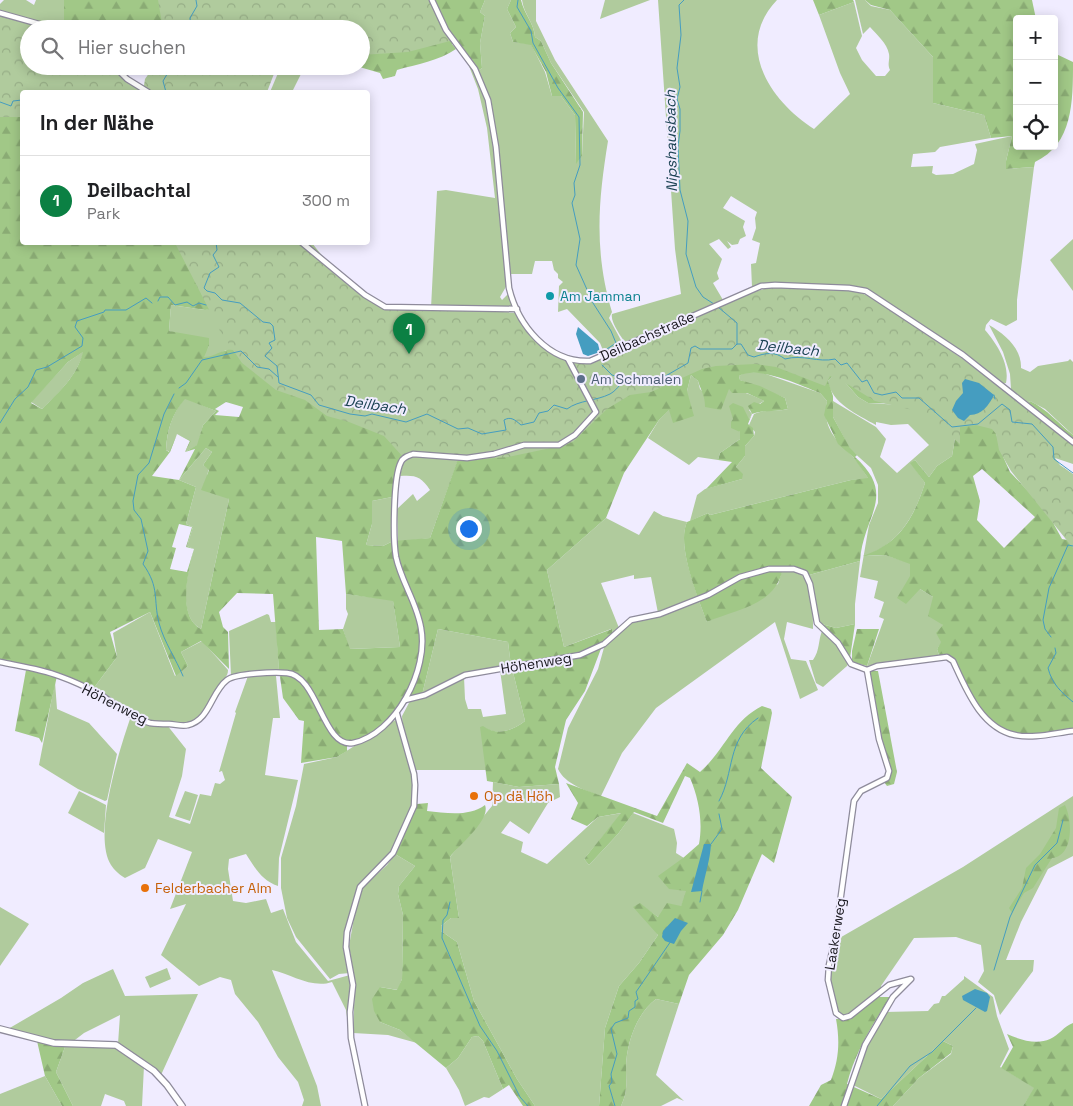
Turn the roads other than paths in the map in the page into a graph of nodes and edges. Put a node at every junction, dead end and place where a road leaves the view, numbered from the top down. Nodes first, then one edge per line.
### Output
1 (432, 0) edge
2 (0, 13) edge
3 (25, 20) edge
4 (123, 75) edge
5 (145, 90) edge
6 (305, 245) edge
7 (517, 309) junction
8 (568, 359) junction
9 (1073, 442) edge
10 (0, 662) edge
11 (867, 670) junction
12 (405, 700) junction
13 (397, 714) junction
14 (1073, 731) edge
15 (0, 1029) edge
16 (182, 1106) edge
17 (365, 1106) edge
18 (844, 1106) edge

1 - 7 street, Deilbachstraße
2 - 3 street
4 - 5 street
6 - 7 street
7 - 8 street, Deilbachstraße
8 - 9 street, Deilbachstraße
8 - 12 street
10 - 13 street, Höhenweg
11 - 12 street, Höhenweg
11 - 14 street
11 - 18 street, Laakerweg
12 - 13 street, Höhenweg
13 - 17 street
15 - 16 street

